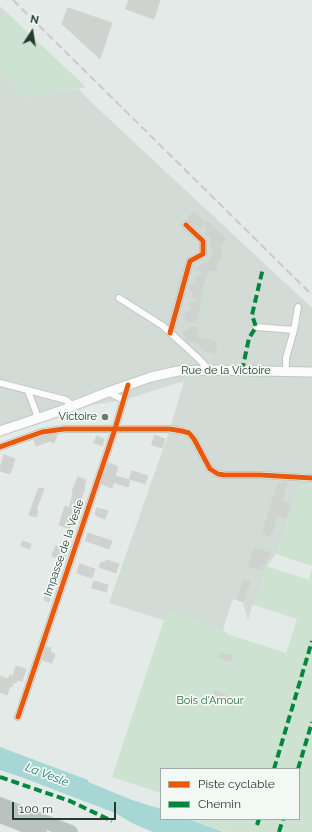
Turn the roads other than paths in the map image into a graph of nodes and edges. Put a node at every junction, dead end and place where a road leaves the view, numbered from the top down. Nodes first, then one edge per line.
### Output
1 (186, 225) dead end
2 (119, 298) dead end
3 (298, 307) dead end
4 (256, 327) dead end
5 (294, 330) junction
6 (170, 333) junction
7 (209, 370) junction
8 (286, 371) junction
9 (312, 372) edge
10 (0, 383) edge
11 (128, 386) junction
12 (28, 391) junction
13 (108, 392) junction
14 (124, 400) junction
15 (73, 406) junction
16 (37, 419) junction
17 (115, 429) junction
18 (0, 431) edge
19 (0, 447) edge
20 (312, 478) edge
21 (18, 717) dead end
22 (0, 804) edge
23 (0, 816) edge
24 (40, 832) edge
25 (72, 832) edge

1 - 6 street
2 - 6 street
3 - 5 street
4 - 5 street
5 - 8 street
6 - 7 street
7 - 8 street, Rue de la Victoire
7 - 11 street, Rue de la Victoire
8 - 9 street, Rue de la Victoire
10 - 12 street
11 - 13 street, Rue de la Victoire
11 - 14 street, Impasse de la Vesle
12 - 15 street
12 - 16 street
13 - 14 street
13 - 15 street, Rue de la Victoire
14 - 17 street, Impasse de la Vesle
15 - 16 street, Rue de la Victoire
16 - 18 street, Rue de la Victoire
17 - 19 street
17 - 20 street
17 - 21 street, Impasse de la Vesle
22 - 25 highway
23 - 24 highway

